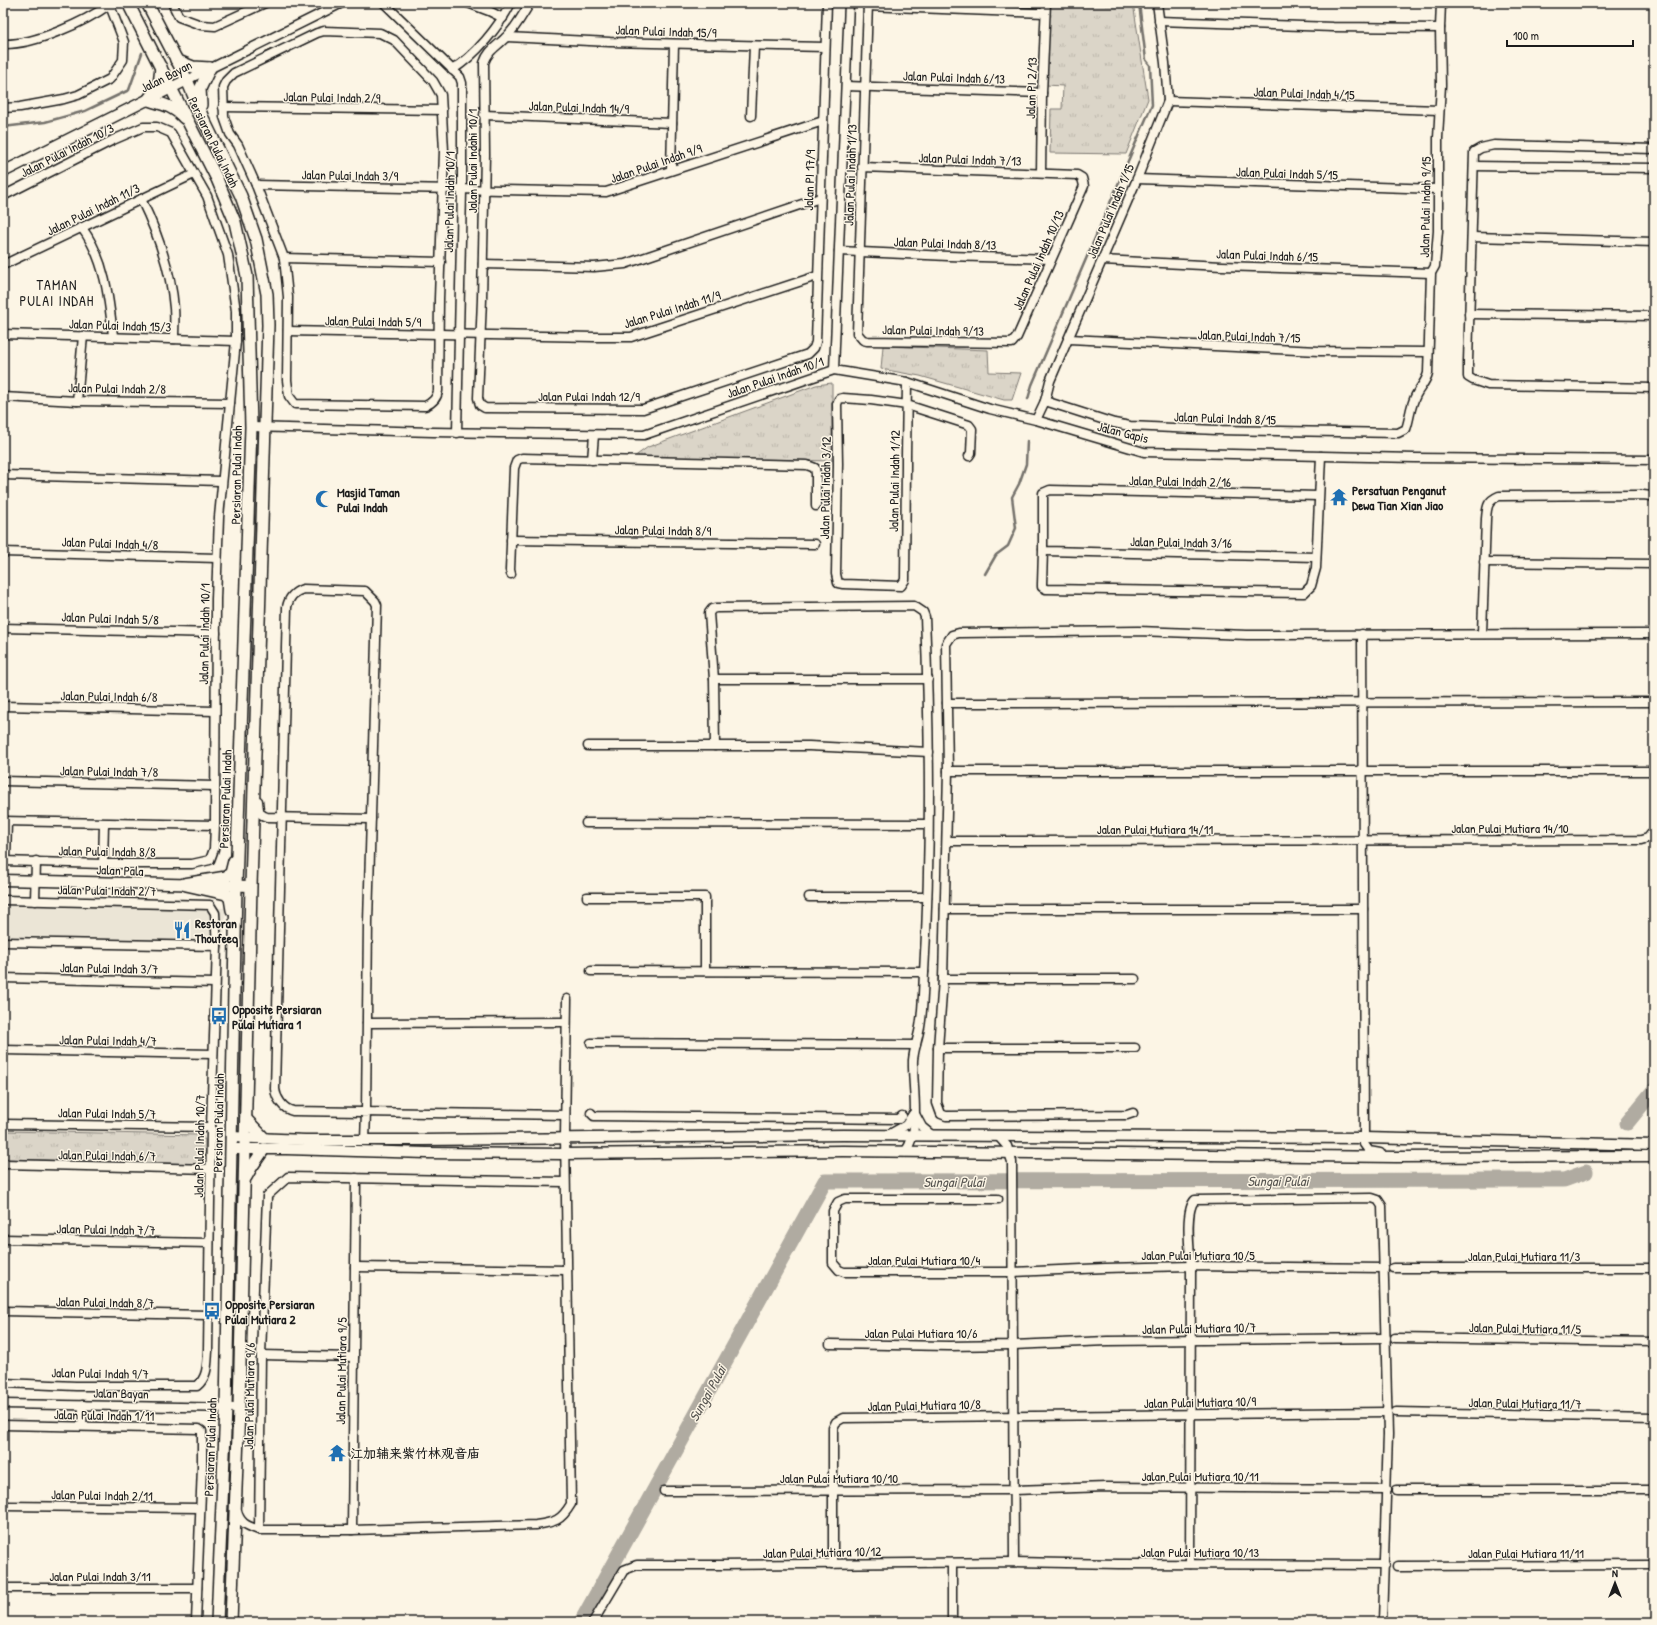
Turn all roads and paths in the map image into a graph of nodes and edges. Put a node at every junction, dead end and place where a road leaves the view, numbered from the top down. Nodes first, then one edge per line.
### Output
1 (128, 3) edge
2 (147, 3) edge
3 (172, 3) edge
4 (265, 3) edge
5 (342, 3) edge
6 (384, 3) edge
7 (468, 3) edge
8 (511, 3) edge
9 (530, 3) edge
10 (826, 3) edge
11 (849, 3) edge
12 (1046, 3) edge
13 (1157, 3) edge
14 (1441, 3) edge
15 (110, 4) edge
16 (868, 5) edge
17 (1045, 13) junction
18 (503, 18) junction
19 (1159, 21) junction
20 (1440, 28) junction
21 (507, 37) junction
22 (3, 44) edge
23 (674, 44) junction
24 (754, 46) junction
25 (825, 47) junction
26 (176, 59) junction
27 (161, 67) junction
28 (210, 68) junction
29 (452, 70) junction
30 (187, 80) junction
31 (846, 86) junction
32 (865, 86) junction
33 (172, 87) junction
34 (1042, 93) junction
35 (148, 100) junction
36 (1168, 101) junction
37 (222, 107) junction
38 (3, 108) edge
39 (442, 110) junction
40 (1439, 110) junction
41 (484, 115) junction
42 (751, 116) dead end
43 (203, 118) junction
44 (823, 121) junction
45 (672, 123) junction
46 (191, 126) junction
47 (143, 127) joint
48 (1654, 149) edge
49 (1474, 166) junction
50 (862, 167) junction
51 (1654, 168) edge
52 (671, 170) junction
53 (3, 172) edge
54 (1042, 173) junction
55 (194, 174) junction
56 (1077, 175) joint
57 (1137, 179) junction
58 (256, 185) junction
59 (443, 189) junction
60 (1437, 189) junction
61 (462, 190) junction
62 (484, 191) junction
63 (3, 196) edge
64 (820, 198) junction
65 (141, 199) junction
66 (82, 228) junction
67 (1472, 237) junction
68 (1654, 242) edge
69 (839, 250) junction
70 (860, 252) junction
71 (284, 258) junction
72 (1051, 259) junction
73 (1102, 260) junction
74 (441, 262) junction
75 (483, 264) junction
76 (3, 266) edge
77 (1431, 273) junction
78 (817, 276) junction
79 (1469, 314) junction
80 (1654, 316) edge
81 (288, 331) junction
82 (3, 334) edge
83 (438, 335) junction
84 (458, 335) junction
85 (480, 335) junction
86 (83, 336) junction
87 (113, 336) junction
88 (174, 338) junction
89 (1069, 340) junction
90 (236, 341) junction
91 (868, 341) joint
92 (999, 343) joint
93 (1428, 352) junction
94 (808, 354) joint
95 (834, 370) junction
96 (907, 382) junction
97 (1654, 388) edge
98 (3, 397) edge
99 (77, 401) junction
100 (1045, 401) junction
101 (230, 403) junction
102 (907, 405) junction
103 (1036, 420) junction
104 (251, 427) junction
105 (264, 427) junction
106 (1406, 429) joint
107 (457, 433) junction
108 (594, 435) junction
109 (969, 456) dead end
110 (1320, 456) junction
111 (592, 460) junction
112 (1654, 460) edge
113 (3, 474) edge
114 (221, 482) junction
115 (1318, 496) junction
116 (1654, 498) edge
117 (816, 506) dead end
118 (511, 540) junction
119 (814, 544) dead end
120 (1044, 550) junction
121 (3, 552) edge
122 (1316, 557) junction
123 (217, 558) junction
124 (1484, 562) junction
125 (1654, 564) edge
126 (511, 574) dead end
127 (905, 580) joint
128 (3, 628) edge
129 (1482, 633) junction
130 (216, 634) junction
131 (1362, 634) junction
132 (1654, 634) edge
133 (714, 679) junction
134 (928, 679) junction
135 (947, 702) junction
136 (1362, 702) junction
137 (1654, 702) edge
138 (3, 706) edge
139 (215, 711) junction
140 (588, 746) dead end
141 (715, 746) junction
142 (929, 752) junction
143 (254, 771) junction
144 (948, 771) junction
145 (1362, 771) junction
146 (1654, 771) edge
147 (3, 781) edge
148 (215, 786) junction
149 (282, 818) junction
150 (371, 820) junction
151 (5, 821) edge
152 (586, 823) dead end
153 (104, 824) junction
154 (928, 824) junction
155 (214, 825) junction
156 (1654, 830) edge
157 (238, 836) junction
158 (947, 841) junction
159 (1363, 841) junction
160 (210, 860) joint
161 (5, 861) edge
162 (36, 862) junction
163 (103, 864) junction
164 (3, 880) edge
165 (35, 881) junction
166 (184, 884) junction
167 (236, 886) junction
168 (251, 886) junction
169 (587, 897) dead end
170 (809, 897) dead end
171 (927, 897) junction
172 (3, 900) edge
173 (35, 901) junction
174 (210, 905) joint
175 (945, 909) junction
176 (1363, 909) junction
177 (236, 934) junction
178 (3, 942) edge
179 (217, 946) junction
180 (591, 971) dead end
181 (705, 971) junction
182 (924, 972) junction
183 (3, 978) edge
184 (943, 979) junction
185 (1135, 979) dead end
186 (215, 983) junction
187 (567, 999) dead end
188 (566, 1022) junction
189 (366, 1023) junction
190 (591, 1043) dead end
191 (916, 1045) junction
192 (938, 1048) junction
193 (1135, 1048) dead end
194 (3, 1050) edge
195 (213, 1054) junction
196 (914, 1111) junction
197 (366, 1112) junction
198 (590, 1113) dead end
199 (1132, 1113) dead end
200 (565, 1115) junction
201 (902, 1116) dead end
202 (246, 1119) junction
203 (3, 1124) edge
204 (211, 1127) junction
205 (888, 1135) junction
206 (913, 1136) junction
207 (933, 1136) junction
208 (232, 1137) junction
209 (246, 1137) junction
210 (565, 1137) junction
211 (999, 1137) junction
212 (1364, 1138) junction
213 (365, 1140) junction
214 (264, 1143) junction
215 (1654, 1145) edge
216 (231, 1149) junction
217 (246, 1149) junction
218 (905, 1152) junction
219 (565, 1154) junction
220 (1654, 1156) edge
221 (1011, 1157) junction
222 (1396, 1157) junction
223 (3, 1164) edge
224 (211, 1169) junction
225 (356, 1178) junction
226 (245, 1180) junction
227 (565, 1182) junction
228 (998, 1199) dead end
229 (3, 1240) edge
230 (209, 1243) junction
231 (1190, 1266) junction
232 (355, 1267) junction
233 (1384, 1268) junction
234 (1393, 1268) dead end
235 (1654, 1268) edge
236 (567, 1270) junction
237 (1013, 1272) junction
238 (3, 1311) edge
239 (208, 1315) junction
240 (1386, 1338) junction
241 (1395, 1338) dead end
242 (1190, 1340) junction
243 (1654, 1342) edge
244 (830, 1344) dead end
245 (1013, 1345) junction
246 (261, 1355) junction
247 (354, 1357) junction
248 (3, 1383) edge
249 (197, 1386) joint
250 (3, 1404) edge
251 (83, 1405) junction
252 (226, 1408) junction
253 (239, 1408) junction
254 (1392, 1412) junction
255 (1190, 1414) junction
256 (1014, 1416) junction
257 (1654, 1417) edge
258 (3, 1425) edge
259 (82, 1426) junction
260 (1190, 1487) junction
261 (1387, 1489) junction
262 (1014, 1490) junction
263 (1397, 1490) dead end
264 (1654, 1490) edge
265 (664, 1491) dead end
266 (833, 1491) junction
267 (235, 1505) junction
268 (3, 1506) edge
269 (200, 1508) junction
270 (260, 1530) junction
271 (352, 1530) junction
272 (1014, 1562) junction
273 (952, 1563) junction
274 (833, 1564) junction
275 (1190, 1564) junction
276 (1385, 1565) junction
277 (1654, 1565) edge
278 (1398, 1566) dead end
279 (3, 1588) edge
280 (197, 1588) junction
281 (196, 1622) edge
282 (217, 1622) edge
283 (230, 1622) edge
284 (593, 1622) edge
285 (952, 1622) edge
286 (1382, 1622) edge

1 - 27 main road, Persiaran Pulai Indah
2 - 26 main road, Persiaran Pulai Indah
3 - 4 street
5 - 28 street, Jalan Bayan
6 - 29 street, Jalan Pulai Indah 10/1
7 - 18 street
8 - 18 street
9 - 21 street, Jalan Pulai Indahi 10/1
10 - 25 street, Jalan PI 17/9
11 - 31 street, Jalan Pulai Indah 10/1
12 - 17 street, Jalan PI 2/13
13 - 19 street, Jalan Pulai Indah 1/15
14 - 20 street, Jalan Pulai Indah 9/15
15 - 22 street
15 - 38 street
16 - 17 street
16 - 32 street, Jalan Pulai Indah 1/13
17 - 34 street, Jalan PI 2/13
18 - 29 street
19 - 20 street
19 - 36 street, Jalan Pulai Indah 1/15
20 - 40 street, Jalan Pulai Indah 9/15
21 - 23 street, Jalan Pulai Indah 15/9
21 - 41 street, Jalan Pulai Indahi 10/1
23 - 24 street, Jalan Pulai Indah 15/9
23 - 45 street
24 - 25 street, Jalan Pulai Indah 15/9
24 - 42 street
25 - 44 street, Jalan PI 17/9
26 - 28 main road
26 - 30 main road, Persiaran Pulai Indah
27 - 33 main road, Persiaran Pulai Indah
27 - 35 main road
28 - 30 street, Jalan Bayan
28 - 43 main road
29 - 61 street, Jalan Pulai Indah 10/1
30 - 33 street, Jalan Bayan
30 - 43 main road, Persiaran Pulai Indah
31 - 32 street, Jalan Pulai Indah 6/13
31 - 69 street, Jalan Pulai Indah 10/1
32 - 34 street, Jalan Pulai Indah 6/13
32 - 50 street, Jalan Pulai Indah 1/13
33 - 35 street, Jalan Bayan
33 - 46 main road, Persiaran Pulai Indah
34 - 54 street, Jalan PI 2/13
35 - 46 main road
35 - 53 street, Jalan Bayan
36 - 40 street, Jalan Pulai Indah 4/15
36 - 57 street, Jalan Pulai Indah 1/15
37 - 39 street, Jalan Pulai Indah 2/9
37 - 39 street, Jalan Pulai Indah 10/1
37 - 58 street, Jalan Pulai Indah 10/1
39 - 59 street, Jalan Pulai Indah 10/1
40 - 60 street, Jalan Pulai Indah 9/15
41 - 45 street, Jalan Pulai Indah 14/9
41 - 62 street, Jalan Pulai Indahi 10/1
43 - 105 main road, Persiaran Pulai Indah
44 - 52 street, Jalan Pulai Indah 9/9
44 - 64 street, Jalan PI 17/9
45 - 52 street
46 - 104 main road, Persiaran Pulai Indah
47 - 55 street, Jalan Pulai Indah 10/1
47 - 63 street, Jalan Pulai Indah 10/3
48 - 49 street
49 - 51 street
49 - 67 street
50 - 54 street, Jalan Pulai Indah 7/13
50 - 70 street, Jalan Pulai Indah 1/13
52 - 62 street, Jalan Pulai Indah 9/9
54 - 56 street, Jalan Pulai Indah 7/13
55 - 65 street, Jalan Pulai Indah 11/3
55 - 90 street, Jalan Pulai Indah 10/1
56 - 72 street, Jalan Pulai Indah 10/13
57 - 60 street, Jalan Pulai Indah 5/15
57 - 73 street, Jalan Pulai Indah 1/15
58 - 59 street, Jalan Pulai Indah 3/9
58 - 71 street, Jalan Pulai Indah 10/1
59 - 61 street, Jalan Pulai Indah 9/9
59 - 74 street, Jalan Pulai Indah 10/1
60 - 77 street, Jalan Pulai Indah 9/15
61 - 62 street, Jalan Pulai Indah 9/9
61 - 84 street, Jalan Pulai Indah 10/1
62 - 75 street, Jalan Pulai Indahi 10/1
64 - 75 street
64 - 78 street, Jalan PI 17/9
65 - 66 street, Jalan Pulai Indah 11/3
65 - 88 street
66 - 76 street, Jalan Pulai Indah 11/3
66 - 87 street
67 - 68 street
67 - 79 street
69 - 70 street, Jalan Pulai Indah 8/13
69 - 95 street, Jalan Pulai Indah 10/1
70 - 72 street, Jalan Pulai Indah 8/13
70 - 91 street, Jalan Pulai Indah 1/13
71 - 74 street, Jalan Pulai Indah 10/1
71 - 81 street, Jalan Pulai Indah 10/1
72 - 92 street, Jalan Pulai Indah 10/13
73 - 77 street, Jalan Pulai Indah 6/15
73 - 89 street, Jalan Pulai Indah 1/15
74 - 83 street, Jalan Pulai Indah 10/1
75 - 85 street, Jalan Pulai Indahi 10/1
77 - 93 street, Jalan Pulai Indah 9/15
78 - 85 street, Jalan Pulai Indah 11/9
78 - 94 street, Jalan PI 17/9
79 - 80 street
79 - 97 street
81 - 83 street, Jalan Pulai Indah 5/9
81 - 83 street, Jalan Pulai Indah 10/1
82 - 86 street, Jalan Pulai Indah 15/3
83 - 84 street, Jalan Pulai Indah 5/9
84 - 85 street, Jalan Pulai Indah 11/9
84 - 107 street, Jalan Pulai Indah 10/1
85 - 94 street, Jalan Pulai Indah 12/9
86 - 87 street, Jalan Pulai Indah 15/3
86 - 99 street
87 - 88 street, Jalan Pulai Indah 15/3
88 - 90 street, Jalan Pulai Indah 15/3
89 - 93 street, Jalan Pulai Indah 7/15
89 - 100 street, Jalan Pulai Indah 1/15
90 - 101 street, Jalan Pulai Indah 10/1
91 - 92 street, Jalan Pulai Indah 9/13
93 - 106 street, Jalan Pulai Indah 9/15
95 - 96 street, Jalan Gapis
95 - 108 street, Jalan Pulai Indah 10/1
96 - 102 street, Jalan Pulai Indah 1/12
96 - 103 street, Jalan Gapis
98 - 99 street, Jalan Pulai Indah 2/8
99 - 101 street, Jalan Pulai Indah 2/8
100 - 103 street, Jalan Pulai Indah 1/15
100 - 106 street, Jalan Pulai Indah 8/15
101 - 114 street, Jalan Pulai Indah 10/1
102 - 109 street
102 - 127 street, Jalan Pulai Indah 1/12
102 - 127 street, Jalan Pulai Indah 3/12
103 - 110 street, Jalan Gapis
104 - 105 street, Jalan Pulai Indah 10/1
104 - 157 main road, Persiaran Pulai Indah
105 - 107 street, Jalan Pulai Indah 10/1
105 - 143 main road, Persiaran Pulai Indah
107 - 108 street, Jalan Pulai Indah 10/1
108 - 111 street
110 - 112 street, Jalan Gapis
110 - 115 street
111 - 117 street
111 - 118 street
113 - 114 street
114 - 123 street, Jalan Pulai Indah 10/1
115 - 120 street, Jalan Pulai Indah 2/16
115 - 122 street
116 - 124 street
118 - 119 street, Jalan Pulai Indah 8/9
118 - 126 street
120 - 122 street, Jalan Pulai Indah 3/16
120 - 122 street
121 - 123 street, Jalan Pulai Indah 4/8
123 - 130 street, Jalan Pulai Indah 10/1
124 - 125 street
124 - 129 street
128 - 130 street, Jalan Pulai Indah 5/8
129 - 131 street
129 - 132 street
130 - 139 street, Jalan Pulai Indah 10/1
131 - 135 street
131 - 136 street
133 - 134 street
133 - 134 street
133 - 141 street
134 - 142 street
135 - 136 street
135 - 144 street
136 - 137 street
136 - 145 street
138 - 139 street, Jalan Pulai Indah 6/8
139 - 148 street, Jalan Pulai Indah 10/1
140 - 141 street
141 - 142 street
142 - 154 street
143 - 149 street
143 - 168 main road, Persiaran Pulai Indah
144 - 145 street
144 - 158 street
145 - 146 street
145 - 159 street
147 - 148 street, Jalan Pulai Indah 7/8
148 - 155 street, Jalan Pulai Indah 10/1
149 - 150 street
149 - 150 street
149 - 197 street
150 - 189 street
151 - 153 street
151 - 161 street
152 - 154 street
153 - 155 street
153 - 163 street
154 - 171 street
155 - 160 street, Jalan Pulai Indah 10/1
156 - 159 street, Jalan Pulai Mutiara 14/10
157 - 166 main road
157 - 167 main road, Persiaran Pulai Indah
158 - 159 street, Jalan Pulai Mutiara 14/11
158 - 175 street
159 - 176 street
160 - 163 street, Jalan Pulai Indah 8/8
161 - 162 street, Jalan Pulai Indah 8/8
162 - 163 street, Jalan Pulai Indah 8/8
162 - 165 street
164 - 165 street, Jalan Pala
165 - 166 street, Jalan Pala
165 - 173 street
166 - 167 street, Jalan Pala
166 - 177 main road
167 - 168 street, Jalan Pala
167 - 177 main road, Persiaran Pulai Indah
168 - 202 main road, Persiaran Pulai Indah
169 - 181 street
170 - 171 street
171 - 182 street
172 - 173 street, Jalan Pulai Indah 2/7
173 - 174 street, Jalan Pulai Indah 2/7
174 - 179 street, Jalan Pulai Indah 10/7
175 - 176 street
175 - 184 street
176 - 212 street
177 - 208 main road, Persiaran Pulai Indah
178 - 179 street
179 - 186 street, Jalan Pulai Indah 10/7
180 - 181 street
181 - 182 street
182 - 191 street
183 - 186 street, Jalan Pulai Indah 3/7
184 - 185 street
184 - 192 street
186 - 195 street, Jalan Pulai Indah 10/7
187 - 188 street
188 - 189 street
188 - 200 street
189 - 197 street
190 - 191 street
191 - 196 street
192 - 193 street
192 - 199 street
194 - 195 street, Jalan Pulai Indah 4/7
195 - 204 street, Jalan Pulai Indah 10/7
196 - 205 street
196 - 206 street
196 - 207 street
197 - 200 street
197 - 213 street
198 - 201 street
200 - 210 street
202 - 209 main road, Persiaran Pulai Indah
202 - 214 main road
203 - 204 street, Jalan Pulai Indah 5/7
204 - 224 street, Jalan Pulai Indah 10/7
205 - 206 street
205 - 210 street
206 - 207 street
206 - 218 street
207 - 211 street
208 - 209 street
208 - 216 main road, Persiaran Pulai Indah
209 - 214 street
209 - 217 main road, Persiaran Pulai Indah
210 - 213 street
210 - 219 street
211 - 212 street
211 - 221 street
212 - 215 street
212 - 222 street
213 - 214 street
214 - 217 street
214 - 219 street
214 - 226 main road
216 - 217 street
216 - 252 main road, Persiaran Pulai Indah
217 - 226 main road, Persiaran Pulai Indah
218 - 219 street
218 - 221 street
219 - 227 street
220 - 222 street
221 - 222 street
221 - 237 street
223 - 224 street, Jalan Pulai Indah 6/7
224 - 230 street, Jalan Pulai Indah 10/7
225 - 227 street
225 - 232 street, Jalan Pulai Mutiara 9/5
225 - 246 street, Jalan Pulai Mutiara 9/6
226 - 253 main road, Persiaran Pulai Indah
227 - 236 street
228 - 237 street, Jalan Pulai Mutiara 10/4
229 - 230 street, Jalan Pulai Indah 7/7
230 - 239 street, Jalan Pulai Indah 10/7
231 - 233 street, Jalan Pulai Mutiara 10/5
231 - 233 street
231 - 237 street, Jalan Pulai Mutiara 10/5
231 - 242 street
232 - 236 street
232 - 247 street, Jalan Pulai Mutiara 9/5
233 - 240 street
234 - 235 street, Jalan Pulai Mutiara 11/3
236 - 271 street
237 - 245 street
238 - 239 street, Jalan Pulai Indah 8/7
239 - 249 street, Jalan Pulai Indah 10/7
240 - 242 street, Jalan Pulai Mutiara 10/7
240 - 254 street
241 - 243 street, Jalan Pulai Mutiara 11/5
242 - 245 street, Jalan Pulai Mutiara 10/7
242 - 255 street
244 - 245 street, Jalan Pulai Mutiara 10/6
245 - 256 street
246 - 247 street
246 - 270 street, Jalan Pulai Mutiara 9/6
247 - 271 street, Jalan Pulai Mutiara 9/5
248 - 249 street, Jalan Pulai Indah 9/7
250 - 251 street, Jalan Bayan
251 - 252 street, Jalan Bayan
251 - 259 street
252 - 253 street, Jalan Bayan
252 - 282 main road, Persiaran Pulai Indah
253 - 267 main road, Persiaran Pulai Indah
254 - 255 street, Jalan Pulai Mutiara 10/9
254 - 257 street, Jalan Pulai Mutiara 11/7
254 - 261 street
255 - 256 street, Jalan Pulai Mutiara 10/9
255 - 260 street
256 - 262 street
256 - 266 street, Jalan Pulai Mutiara 10/8
258 - 259 street, Jalan Pulai Indah 1/11
259 - 269 street, Jalan Pulai Indah 1/11
260 - 261 street, Jalan Pulai Mutiara 10/11
260 - 262 street, Jalan Pulai Mutiara 10/11
260 - 275 street
261 - 276 street
262 - 266 street, Jalan Pulai Mutiara 10/10
262 - 272 street
263 - 264 street
265 - 266 street, Jalan Pulai Mutiara 10/10
266 - 274 street
267 - 270 street
267 - 283 main road, Persiaran Pulai Indah
268 - 269 street, Jalan Pulai Indah 2/11
269 - 280 street
270 - 271 street
272 - 273 street, Jalan Pulai Mutiara 10/12
272 - 275 street, Jalan Pulai Mutiara 10/13
273 - 274 street, Jalan Pulai Mutiara 10/12
273 - 285 street
274 - 284 street, Jalan Pulai Mutiara 10/12
275 - 276 street, Jalan Pulai Mutiara 10/13
276 - 286 street
277 - 278 street, Jalan Pulai Mutiara 11/11
279 - 280 street, Jalan Pulai Indah 3/11
280 - 281 street

